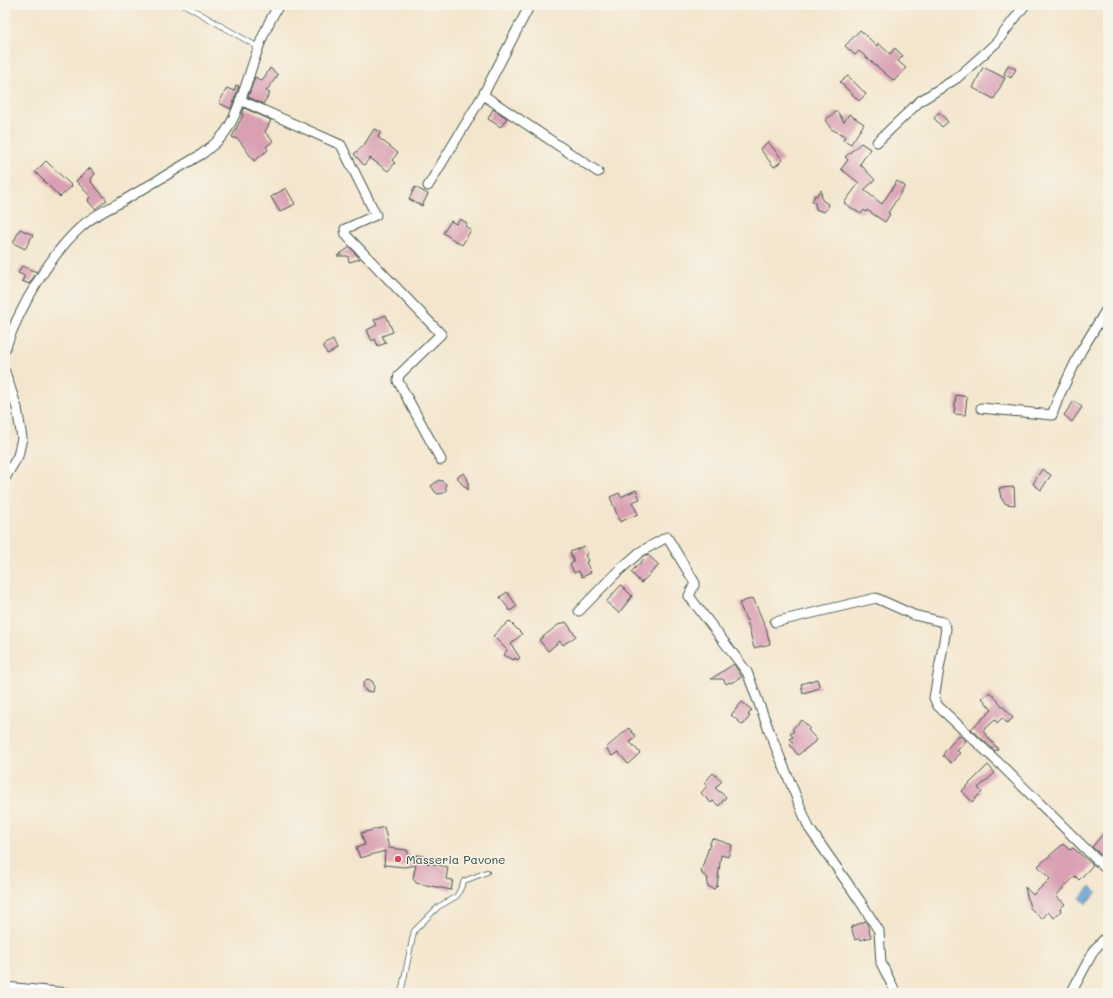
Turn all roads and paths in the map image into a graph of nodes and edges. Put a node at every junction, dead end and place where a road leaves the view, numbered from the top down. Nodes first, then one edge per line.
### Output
1 (185, 5) edge
2 (279, 5) edge
3 (530, 5) edge
4 (1025, 5) edge
5 (258, 47) junction
6 (483, 95) junction
7 (240, 100) junction
8 (877, 142) dead end
9 (598, 172) dead end
10 (428, 186) dead end
11 (1108, 307) edge
12 (5, 349) edge
13 (5, 372) edge
14 (981, 408) dead end
15 (441, 460) dead end
16 (5, 478) edge
17 (579, 611) dead end
18 (775, 622) dead end
19 (1108, 870) edge
20 (486, 872) dead end
21 (1108, 935) edge
22 (5, 987) edge
23 (68, 993) edge
24 (401, 993) edge
25 (896, 993) edge
26 (1071, 993) edge

1 - 5 lane
2 - 5 street
3 - 6 street
4 - 8 street
5 - 7 street
6 - 9 street
6 - 10 street
7 - 12 street
7 - 15 street
11 - 14 street
13 - 16 street
17 - 25 street
18 - 19 street
20 - 24 lane
21 - 26 street
22 - 23 street

